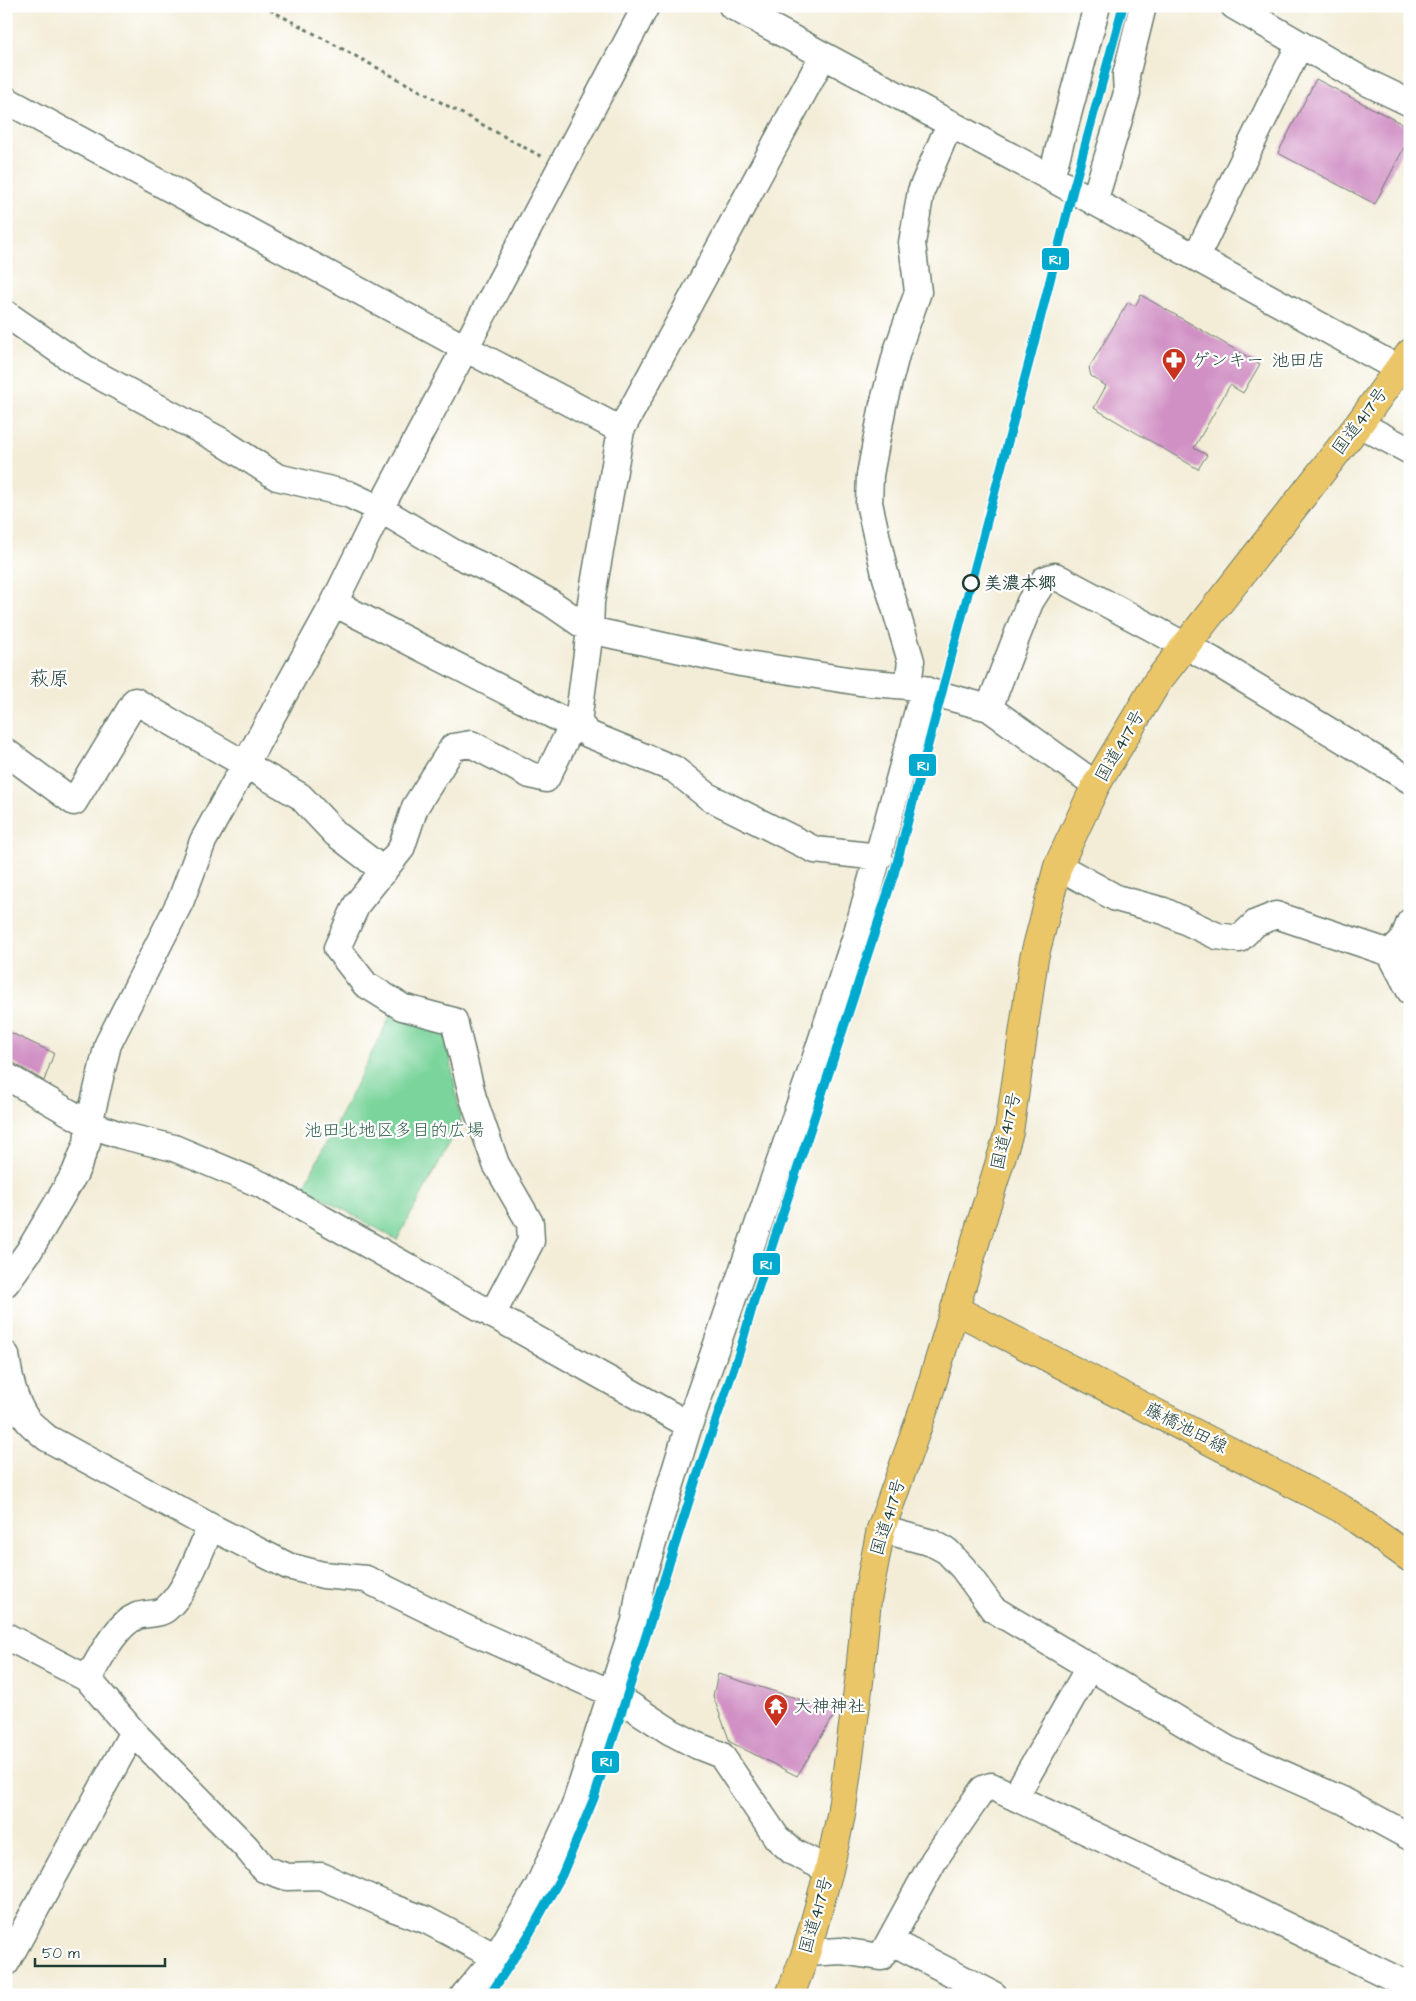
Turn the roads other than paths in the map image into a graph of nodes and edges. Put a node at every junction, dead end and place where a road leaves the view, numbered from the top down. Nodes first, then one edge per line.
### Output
1 (646, 6) edge
2 (732, 6) edge
3 (1097, 6) edge
4 (1143, 6) edge
5 (1234, 6) edge
6 (1300, 44) junction
7 (823, 56) junction
8 (6, 100) edge
9 (1410, 103) edge
10 (950, 123) junction
11 (1051, 178) junction
12 (1094, 202) junction
13 (1196, 257) junction
14 (6, 314) edge
15 (465, 348) junction
16 (1404, 361) edge
17 (1359, 424) junction
18 (621, 430) junction
19 (1410, 451) edge
20 (380, 509) junction
21 (334, 603) junction
22 (590, 630) junction
23 (1186, 646) junction
24 (916, 688) junction
25 (989, 708) junction
26 (574, 723) junction
27 (6, 752) edge
28 (245, 763) junction
29 (1410, 780) edge
30 (1096, 786) junction
31 (879, 857) junction
32 (1058, 866) junction
33 (384, 871) junction
34 (1410, 922) edge
35 (1390, 953) junction
36 (1410, 991) edge
37 (6, 1076) edge
38 (89, 1124) junction
39 (6, 1283) edge
40 (956, 1310) junction
41 (492, 1315) junction
42 (6, 1355) edge
43 (689, 1425) junction
44 (211, 1527) junction
45 (881, 1529) junction
46 (1410, 1558) edge
47 (6, 1636) edge
48 (1090, 1666) junction
49 (88, 1680) junction
50 (611, 1693) junction
51 (132, 1732) junction
52 (1016, 1797) junction
53 (1410, 1837) edge
54 (829, 1870) junction
55 (890, 1941) junction
56 (806, 1952) junction
57 (496, 1956) junction
58 (6, 1963) edge
59 (1410, 1987) edge
60 (464, 1995) edge
61 (790, 1995) edge
62 (994, 1995) edge
63 (1406, 1995) edge

1 - 15 street
2 - 7 street
3 - 11 street
4 - 12 street
5 - 6 street
6 - 9 street
6 - 13 street
7 - 10 street
7 - 18 street
8 - 15 street
10 - 11 street
10 - 24 street
11 - 12 street
12 - 13 street
13 - 16 street
14 - 20 street
15 - 18 street
15 - 20 street
16 - 17 main road, 国道417号
17 - 19 street
17 - 23 main road, 国道417号
18 - 22 street
20 - 21 street
20 - 22 street
21 - 26 street
21 - 28 street
22 - 24 street
22 - 26 street
23 - 25 street
23 - 29 street
23 - 30 main road, 国道417号
24 - 25 street
24 - 31 street
25 - 30 street
26 - 31 street
26 - 33 street
27 - 28 street
28 - 33 street
28 - 38 street
30 - 32 main road, 国道417号
31 - 43 street
32 - 35 street
32 - 40 main road, 国道417号
33 - 41 street
34 - 35 street
35 - 36 street
37 - 38 street
38 - 39 street
38 - 41 street
40 - 45 main road, 国道417号
40 - 46 main road, 藤橋池田線
41 - 43 street
42 - 44 street
43 - 50 street
44 - 49 street
44 - 50 street
45 - 48 street
45 - 54 main road, 国道417号
47 - 49 street
48 - 52 street
48 - 53 street
49 - 51 street
50 - 54 street
50 - 57 street
51 - 57 street
51 - 58 street
52 - 55 street
52 - 59 street
54 - 56 main road, 国道417号
55 - 56 street
55 - 62 street
56 - 61 main road, 国道417号
57 - 60 street
59 - 63 street

